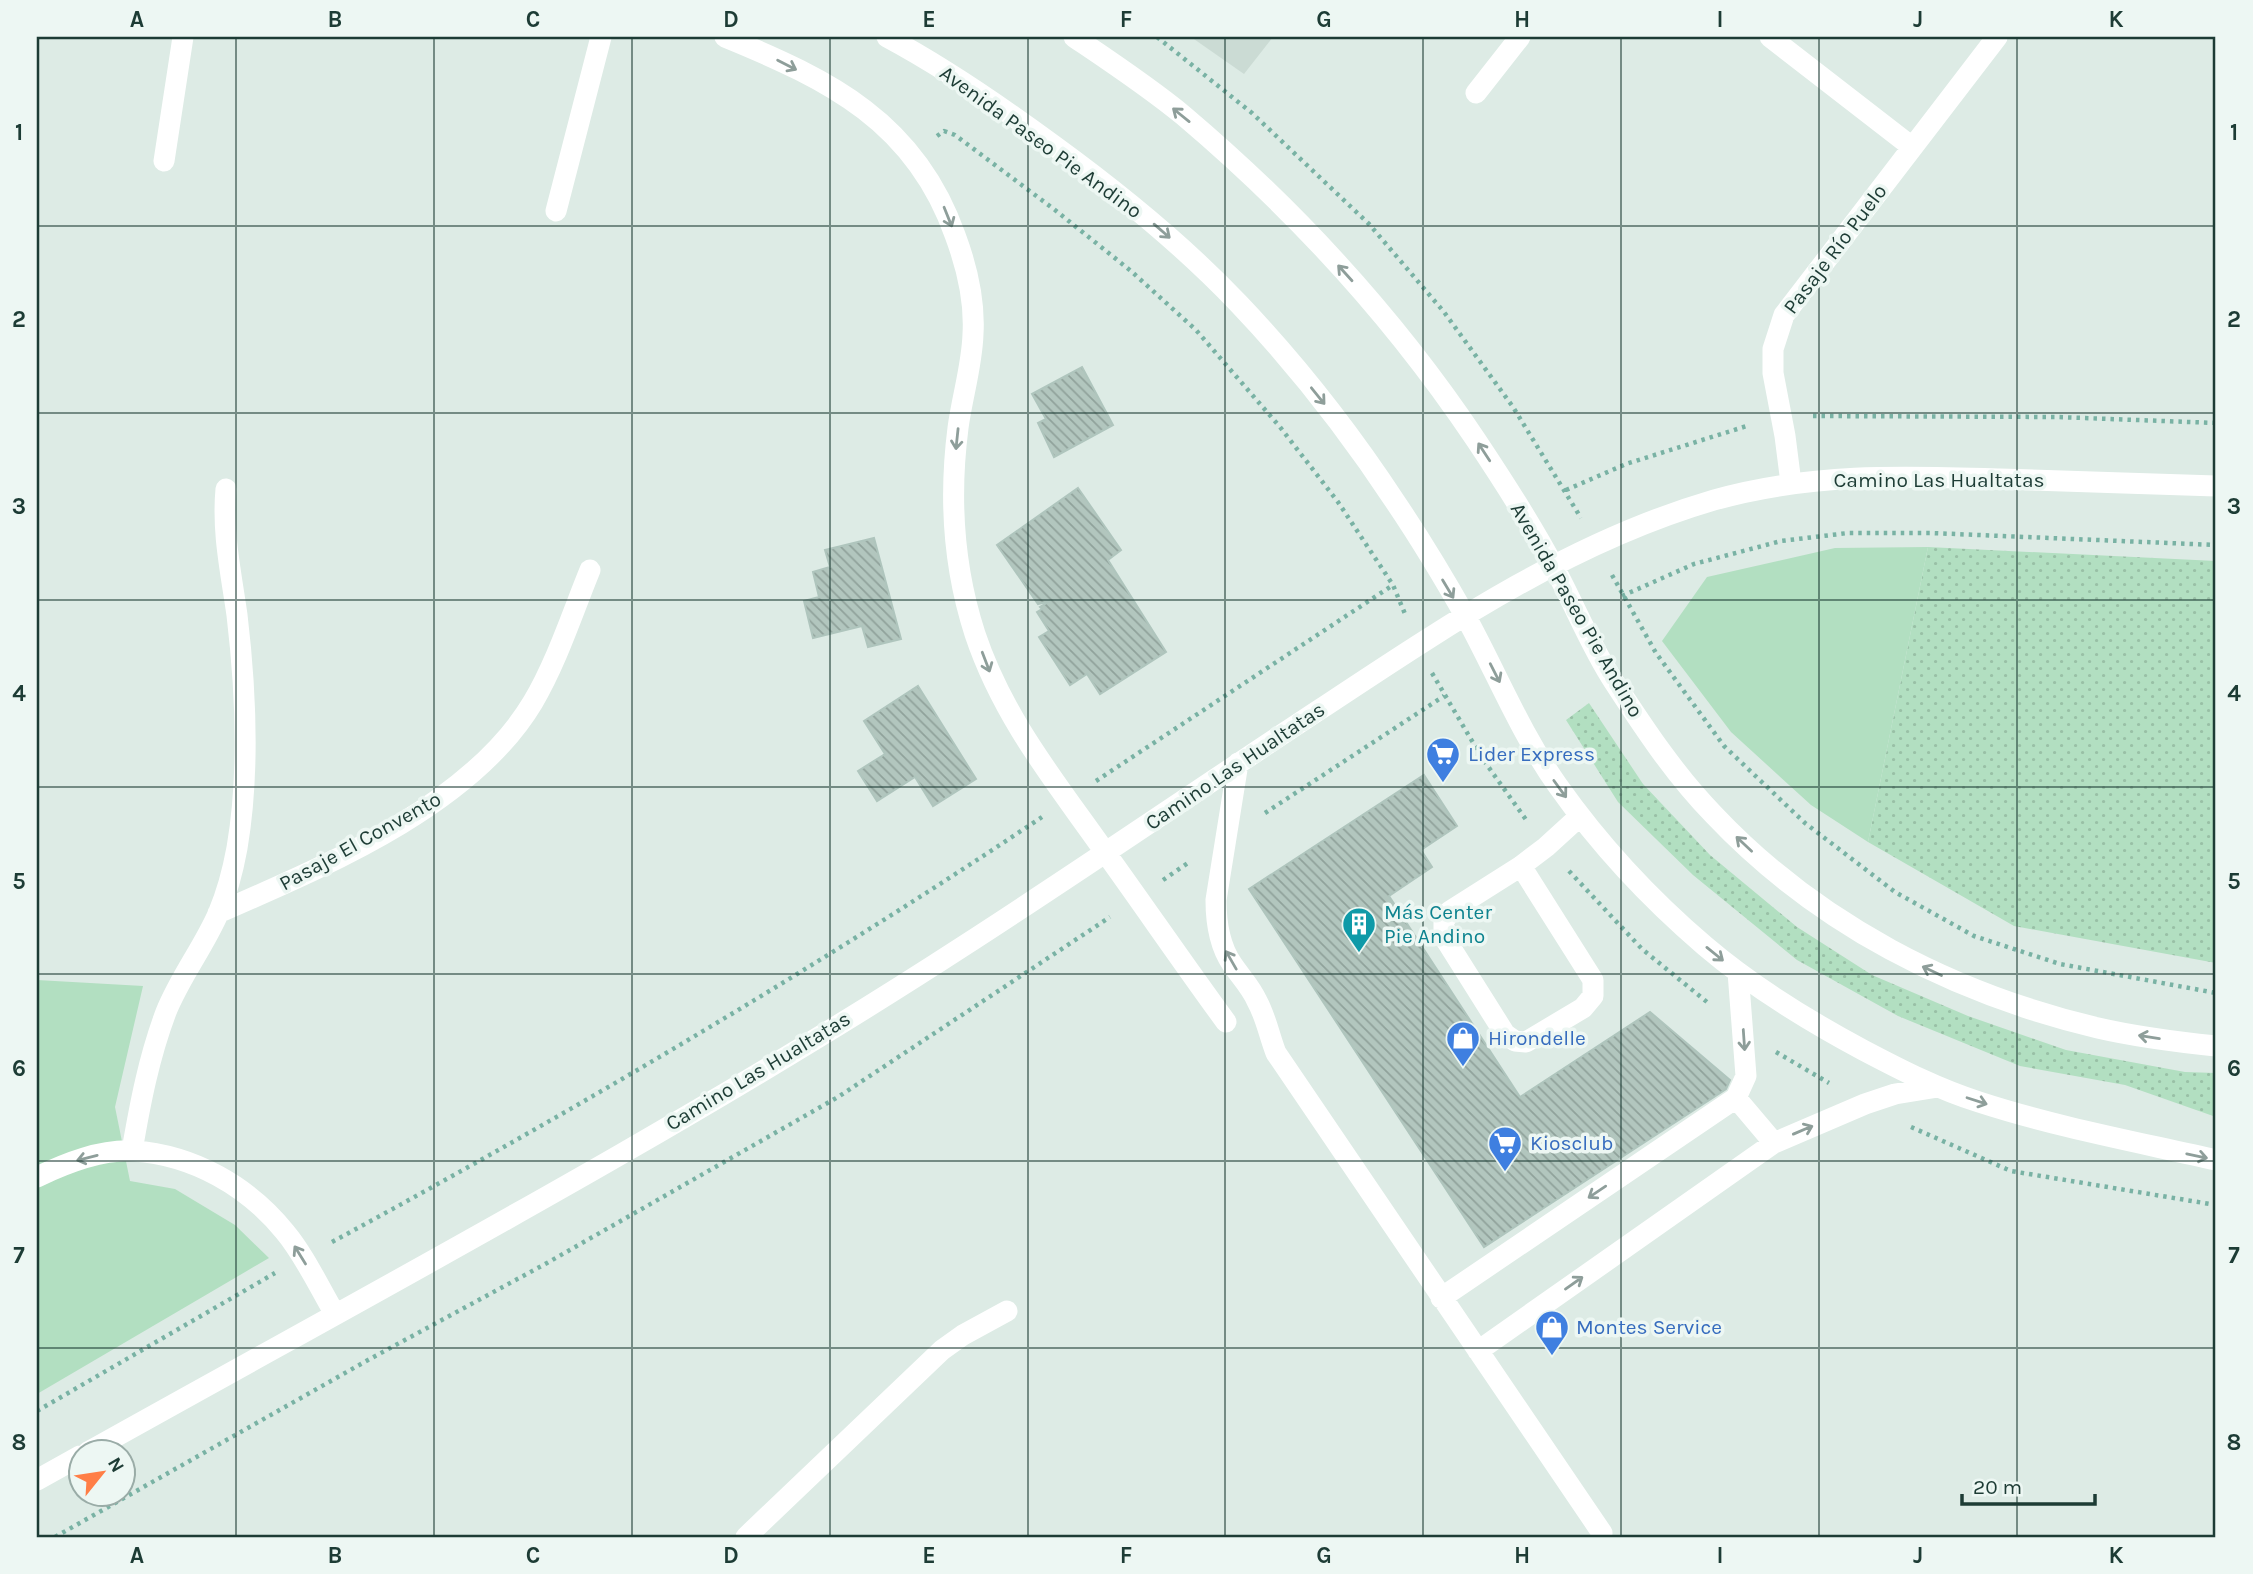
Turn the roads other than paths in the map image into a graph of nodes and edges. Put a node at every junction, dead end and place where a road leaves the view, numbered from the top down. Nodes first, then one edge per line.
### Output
1 (183, 37) edge
2 (601, 37) edge
3 (725, 37) edge
4 (887, 37) edge
5 (1074, 37) edge
6 (1520, 37) edge
7 (1769, 37) edge
8 (1997, 37) edge
9 (1476, 93) dead end
10 (1912, 147) junction
11 (164, 161) dead end
12 (556, 211) dead end
13 (1791, 483) junction
14 (2216, 486) edge
15 (226, 489) dead end
16 (1553, 565) junction
17 (590, 570) dead end
18 (1465, 615) junction
19 (1238, 763) junction
20 (1580, 816) junction
21 (1105, 852) junction
22 (1521, 866) junction
23 (218, 914) junction
24 (1738, 972) junction
25 (1226, 1022) dead end
26 (2216, 1046) edge
27 (1938, 1087) junction
28 (1736, 1098) junction
29 (1773, 1143) junction
30 (132, 1151) junction
31 (2216, 1160) edge
32 (37, 1177) edge
33 (1441, 1298) junction
34 (1007, 1311) dead end
35 (335, 1314) junction
36 (1478, 1351) junction
37 (111, 1438) edge
38 (66, 1464) edge
39 (37, 1480) edge
40 (1602, 1533) dead end
41 (746, 1537) edge

1 - 11 street
2 - 12 street
3 -> 21 street
4 -> 18 street, Avenida Paseo Pie Andino
16 -> 5 street, Avenida Paseo Pie Andino
6 - 9 street
7 - 10 street
8 - 10 street, Pasaje Río Puelo
10 - 13 street, Pasaje Río Puelo
13 - 14 street, Camino Las Hualtatas
13 - 16 street, Camino Las Hualtatas
15 - 23 street
16 - 18 street, Camino Las Hualtatas
26 -> 16 street, Avenida Paseo Pie Andino
17 - 23 street, Pasaje El Convento
18 - 19 street, Camino Las Hualtatas
18 -> 20 street, Avenida Paseo Pie Andino
19 - 21 street, Camino Las Hualtatas
33 -> 19 street
20 - 22 street
20 -> 24 street, Avenida Paseo Pie Andino
21 - 25 street
21 - 35 street, Camino Las Hualtatas
22 - 22 street
23 - 30 street
24 - 27 street, Avenida Paseo Pie Andino
24 -> 28 street
29 -> 27 street
27 -> 31 street, Avenida Paseo Pie Andino
28 - 29 street
28 -> 33 street
36 -> 29 street
30 -> 32 street
35 -> 30 street
33 - 36 street
34 - 41 street
35 - 37 street, Camino Las Hualtatas
36 - 40 street
38 - 39 street

